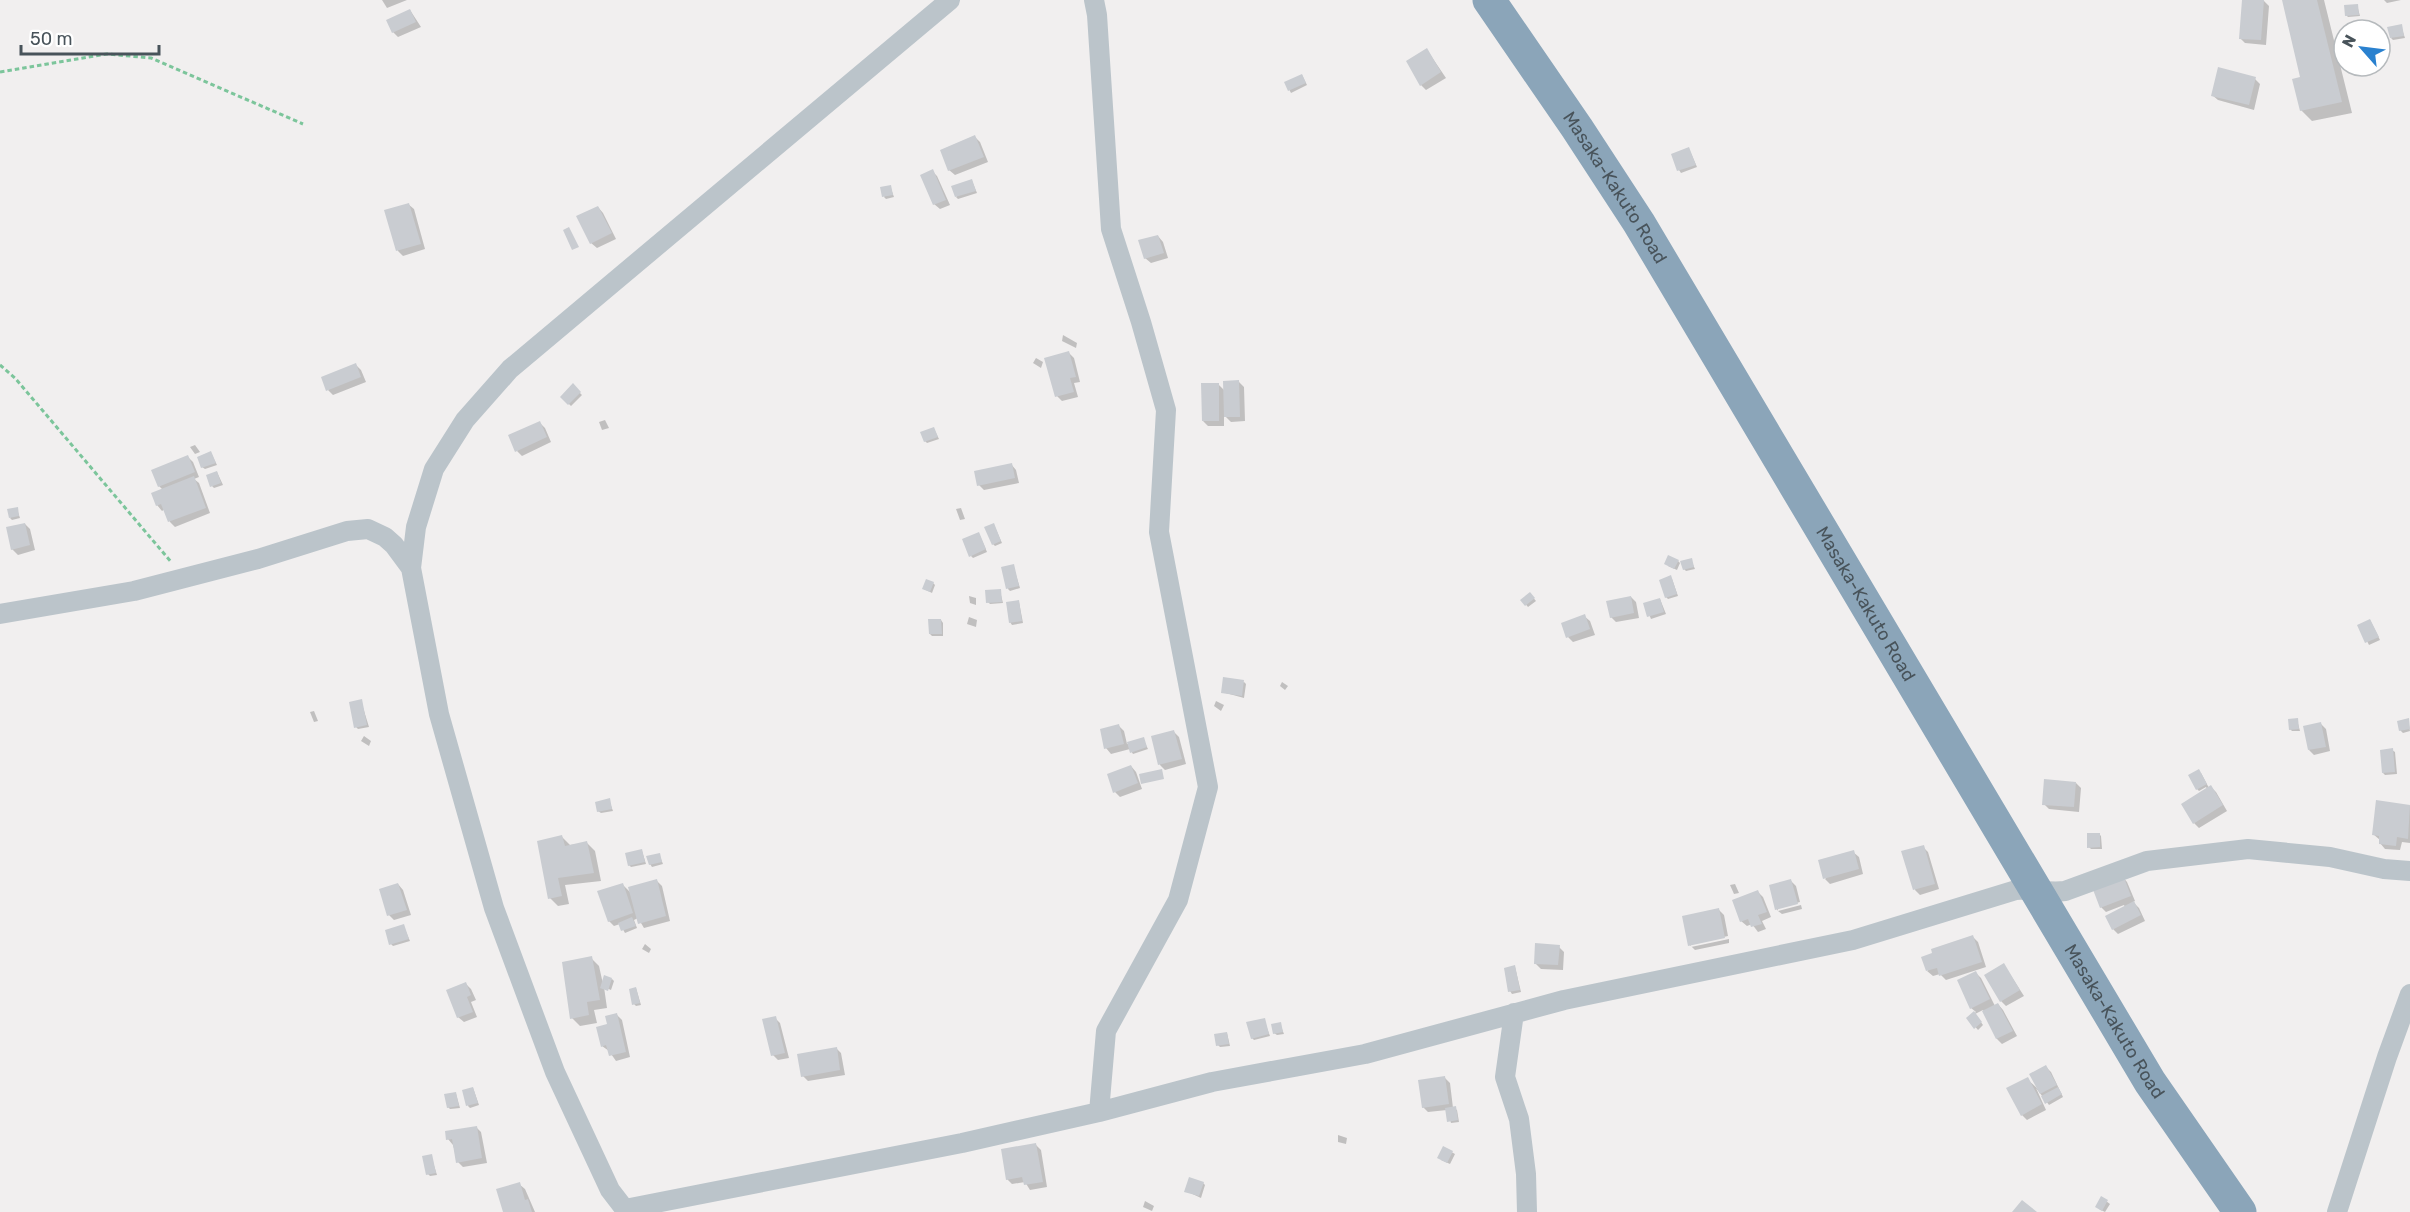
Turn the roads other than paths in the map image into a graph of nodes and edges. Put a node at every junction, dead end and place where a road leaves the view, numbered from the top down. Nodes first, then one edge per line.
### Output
1 (950, 0) edge
2 (1094, 0) edge
3 (1489, 0) edge
4 (411, 567) junction
5 (0, 614) edge
6 (2410, 872) edge
7 (2035, 889) junction
8 (2410, 994) edge
9 (1514, 1013) junction
10 (1098, 1112) junction
11 (626, 1211) edge
12 (1527, 1212) edge
13 (2240, 1212) edge
14 (2337, 1212) edge

1 - 4 street
2 - 10 street
3 - 7 highway, Masaka-Kakuto Road
4 - 5 street
4 - 11 street
6 - 7 street
7 - 9 street
7 - 13 highway, Masaka-Kakuto Road
8 - 14 street
9 - 10 street
9 - 12 street
10 - 11 street

